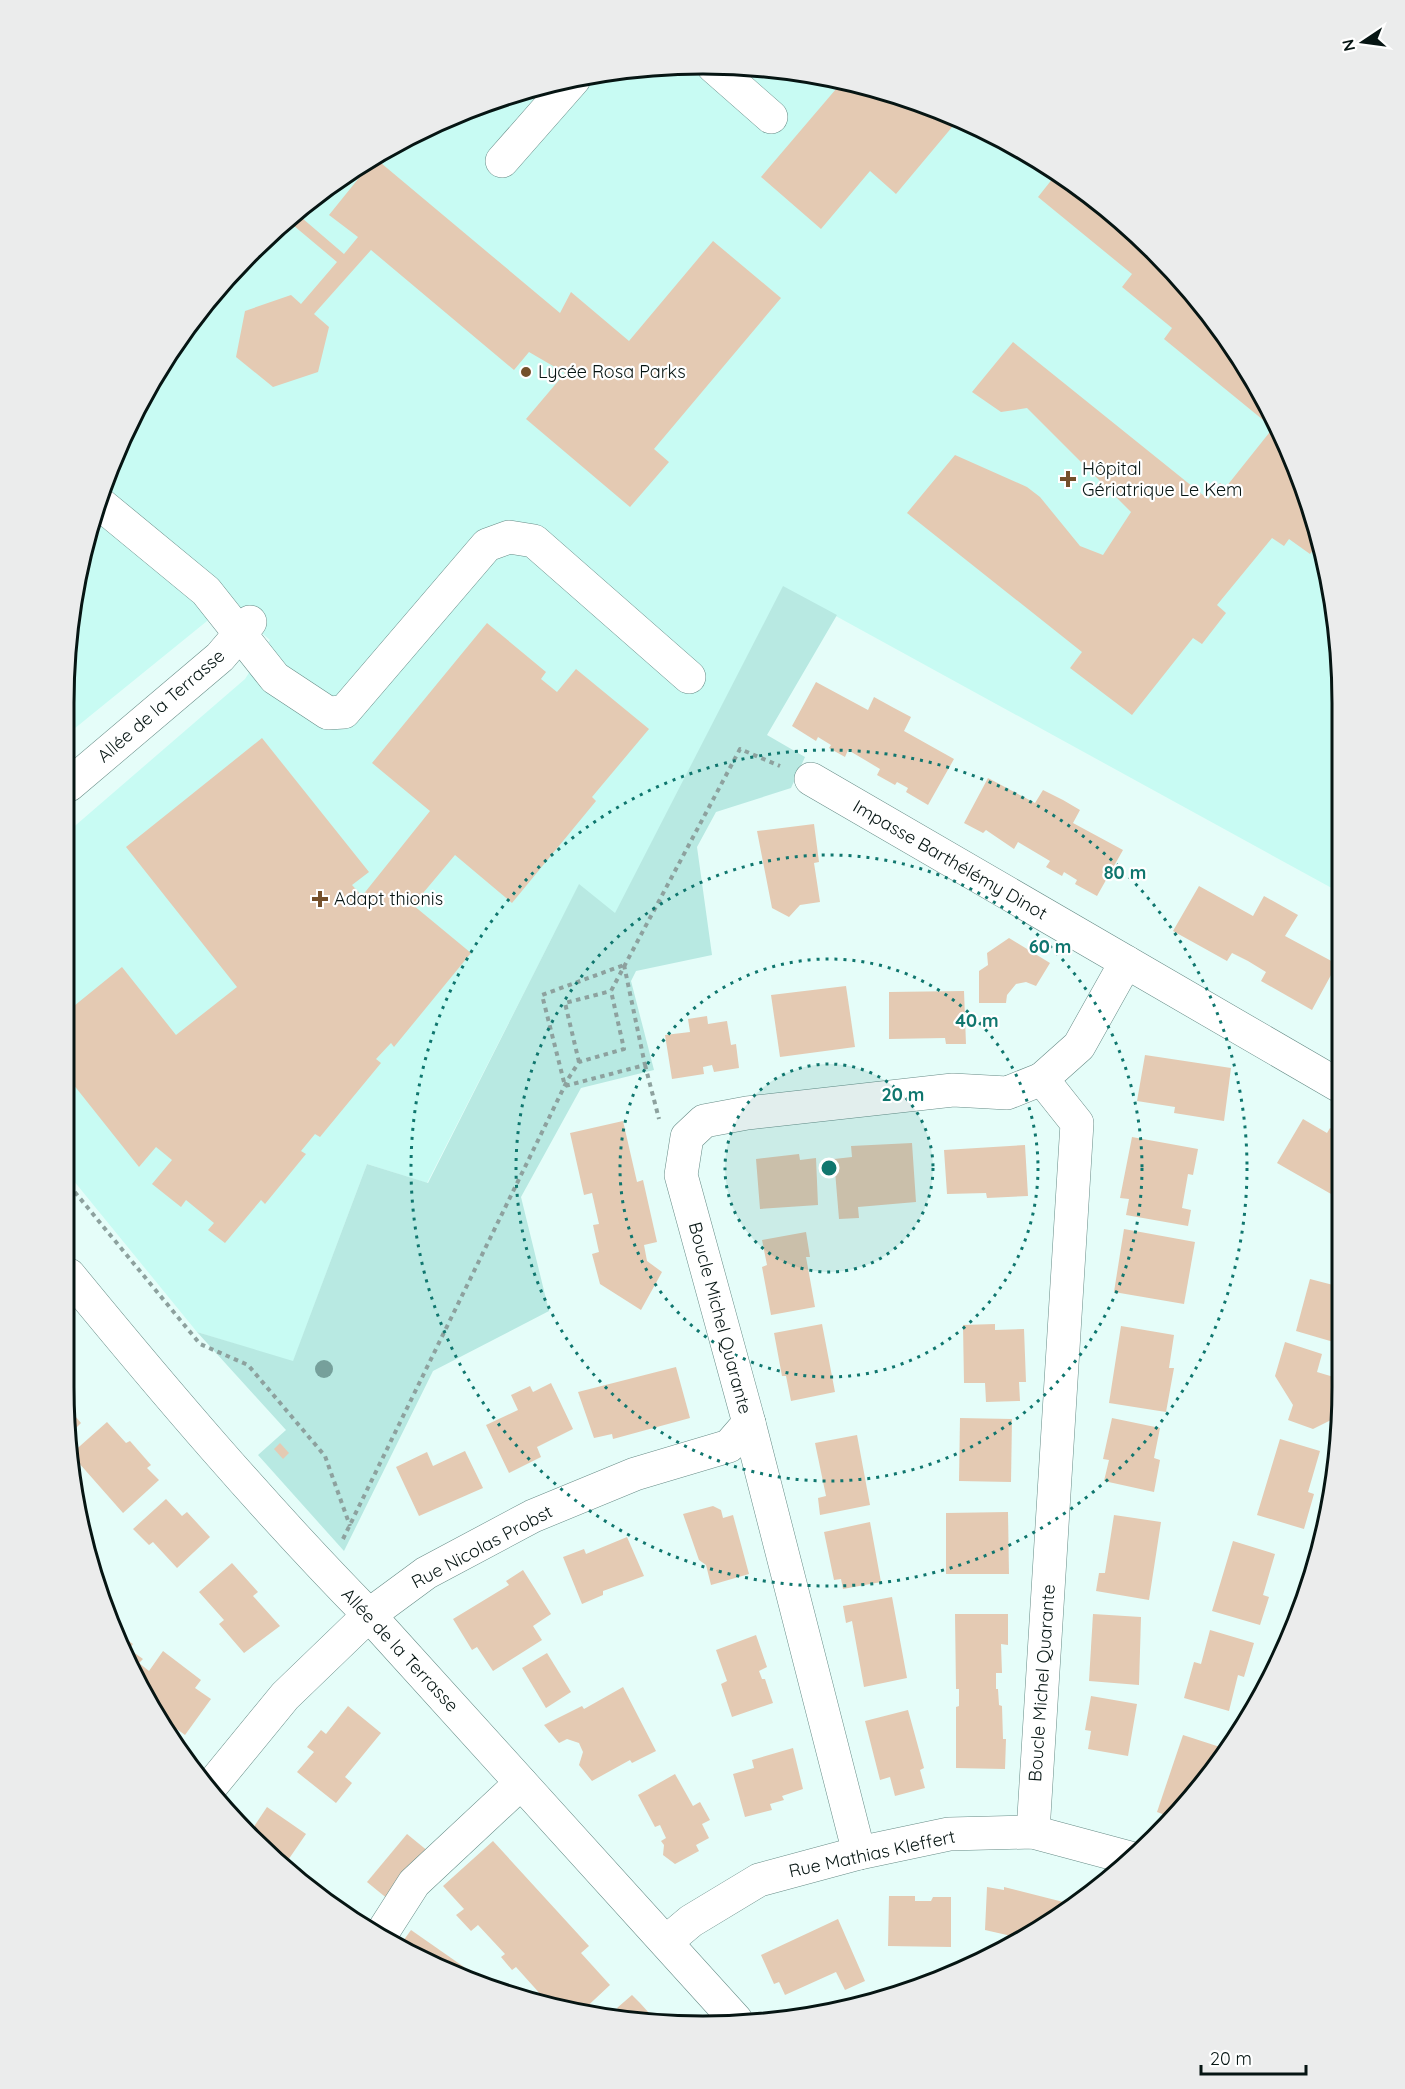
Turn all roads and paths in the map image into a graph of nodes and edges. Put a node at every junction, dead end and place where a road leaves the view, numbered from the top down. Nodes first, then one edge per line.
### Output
1 (723, 74) edge
2 (565, 89) edge
3 (771, 117) dead end
4 (502, 161) dead end
5 (105, 508) edge
6 (244, 629) junction
7 (688, 677) dead end
8 (811, 779) joint
9 (74, 781) edge
10 (1126, 962) junction
11 (624, 965) junction
12 (611, 991) junction
13 (579, 1062) junction
14 (1042, 1079) junction
15 (1332, 1082) edge
16 (565, 1086) junction
17 (74, 1191) edge
18 (74, 1281) edge
19 (749, 1423) junction
20 (350, 1526) junction
21 (341, 1542) dead end
22 (369, 1615) junction
23 (214, 1782) edge
24 (521, 1783) junction
25 (1033, 1832) junction
26 (859, 1853) junction
27 (1121, 1856) edge
28 (385, 1929) edge
29 (666, 1942) junction
30 (731, 2015) edge

1 - 3 street
2 - 4 street
5 - 6 street
6 - 7 street
6 - 9 street, Allée de la Terrasse
8 - 10 street, Impasse Barthélémy Dinot
8 - 11 path
10 - 14 street, Boucle Michel Quarante
10 - 15 street, Impasse Barthélémy Dinot
11 - 12 path
11 - 16 path
11 - 16 path
12 - 13 path
12 - 13 path
13 - 16 path
14 - 19 street, Boucle Michel Quarante
14 - 25 street, Boucle Michel Quarante
16 - 20 path
17 - 20 path
18 - 22 street, Allée de la Terrasse
19 - 22 street, Rue Nicolas Probst
19 - 26 street, Boucle Michel Quarante
20 - 21 path
22 - 23 street, Rue Nicolas Probst
22 - 24 street, Allée de la Terrasse
24 - 28 street
24 - 29 street, Allée de la Terrasse
25 - 26 street, Rue Mathias Kleffert
25 - 27 street, Rue Mathias Kleffert
26 - 29 street, Rue Mathias Kleffert
29 - 30 street, Allée de la Terrasse

